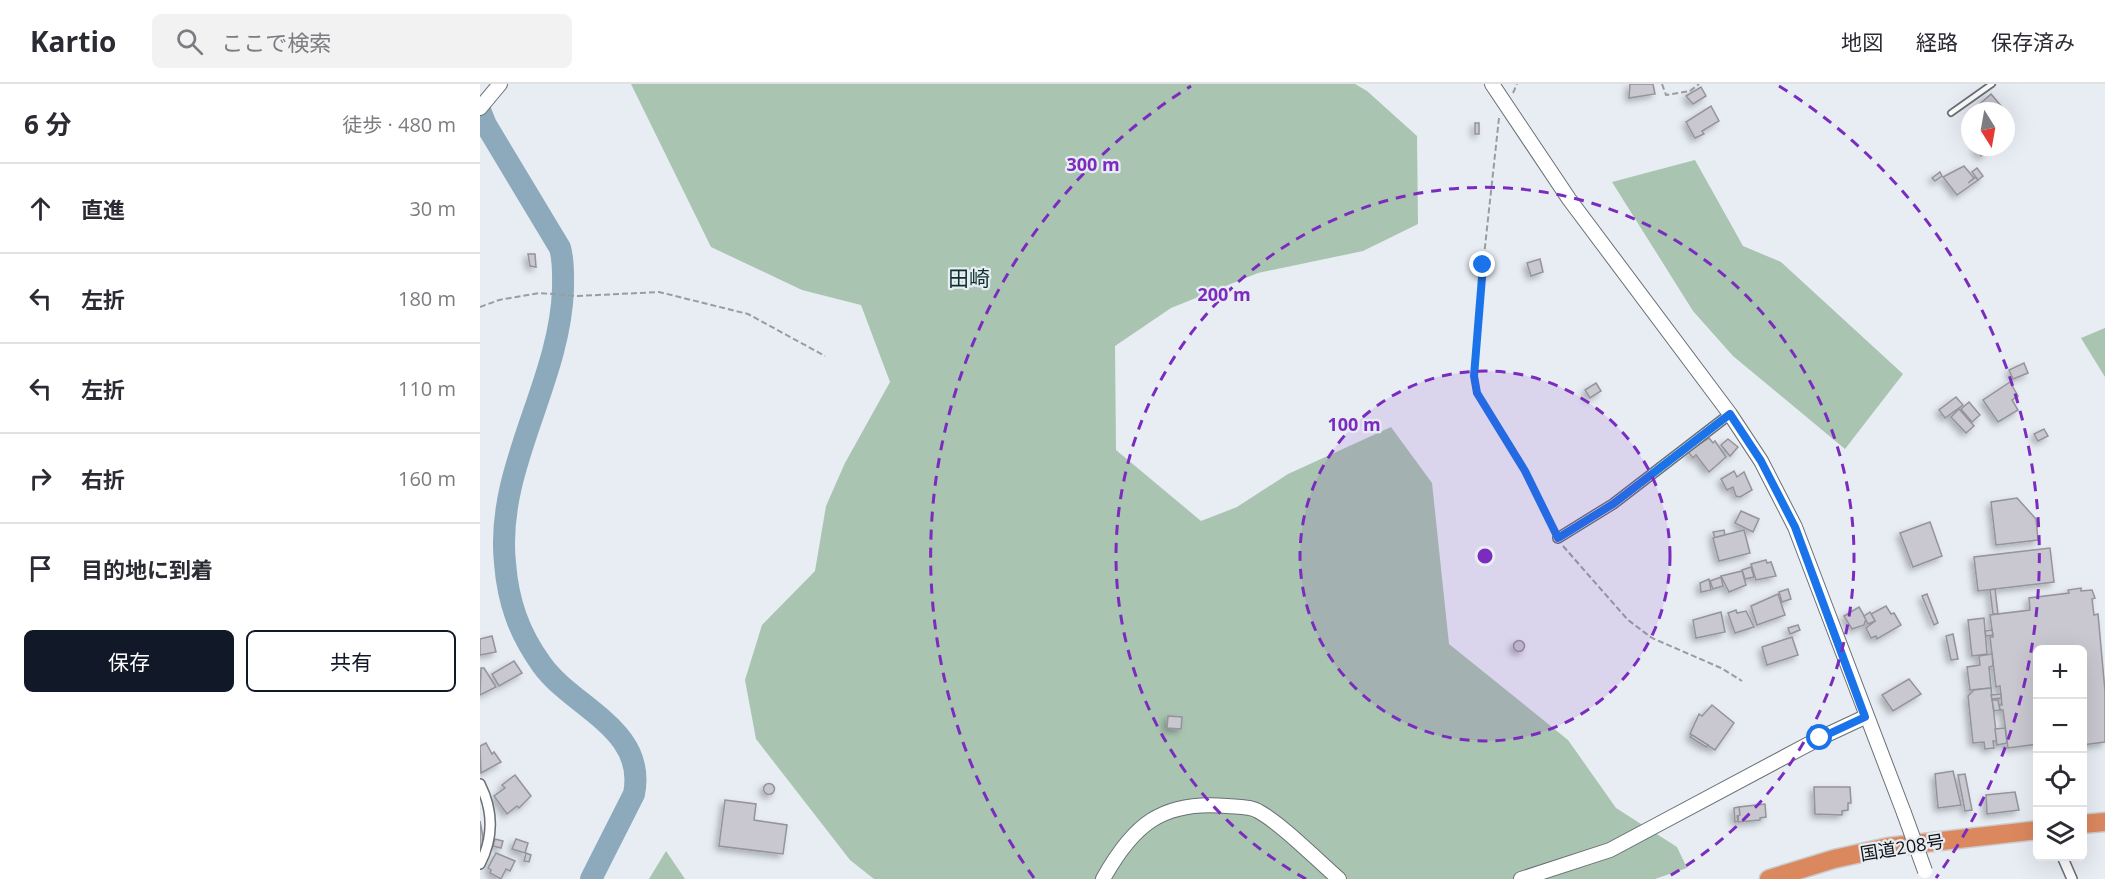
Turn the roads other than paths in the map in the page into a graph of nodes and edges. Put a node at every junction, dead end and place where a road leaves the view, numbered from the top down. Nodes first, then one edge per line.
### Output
1 (500, 84) edge
2 (1492, 84) edge
3 (1992, 84) edge
4 (485, 103) edge
5 (1951, 113) dead end
6 (1730, 414) junction
7 (1558, 538) road end
8 (1865, 717) junction
9 (480, 784) edge
10 (2105, 822) edge
11 (2087, 824) edge
12 (2033, 830) edge
13 (2064, 861) edge
14 (480, 864) edge
15 (1926, 875) edge
16 (1102, 879) edge
17 (1339, 879) edge
18 (1521, 879) edge
19 (1769, 879) edge
20 (2072, 879) edge

1 - 4 street
2 - 6 street
3 - 5 lane
6 - 7 street
6 - 8 street
8 - 15 street, bridge
8 - 18 street
9 - 14 street
10 - 11 highway
12 - 19 highway, 国道208号
13 - 20 street
16 - 17 street

